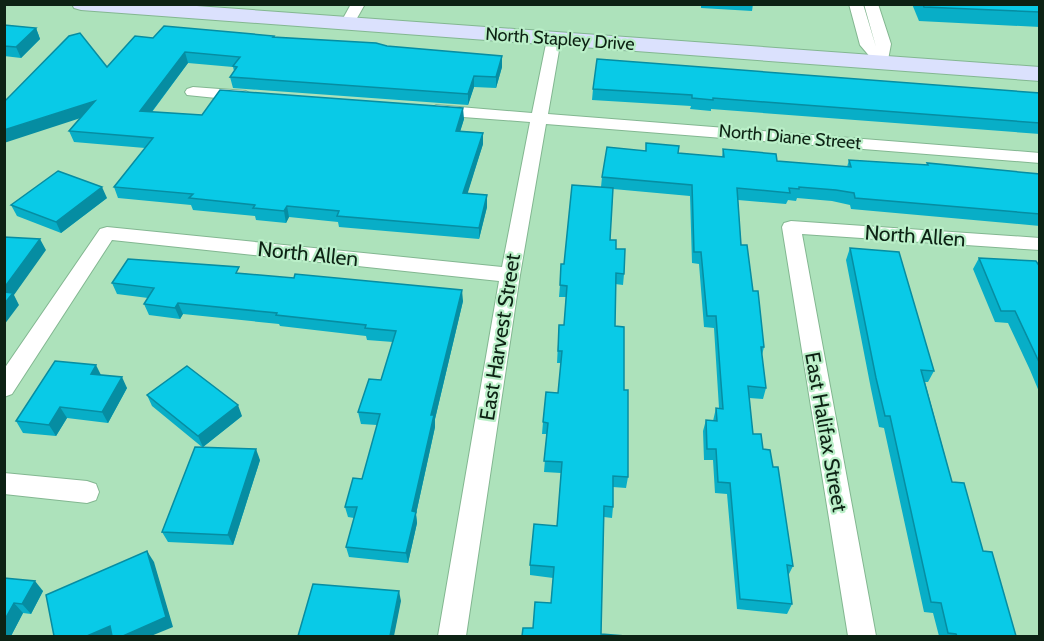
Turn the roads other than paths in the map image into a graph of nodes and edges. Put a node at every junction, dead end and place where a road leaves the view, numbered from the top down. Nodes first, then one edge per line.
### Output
1 (81, 4) edge
2 (358, 4) edge
3 (856, 4) edge
4 (872, 4) edge
5 (347, 24) junction
6 (554, 39) junction
7 (882, 62) junction
8 (1040, 74) edge
9 (193, 92) dead end
10 (265, 97) edge
11 (420, 108) edge
12 (540, 117) junction
13 (1040, 158) edge
14 (791, 227) joint
15 (1040, 244) edge
16 (510, 274) junction
17 (4, 388) edge
18 (4, 483) edge
19 (87, 492) dead end
20 (452, 636) edge
21 (862, 636) edge

1 - 5 main road, North Stapley Drive
2 - 5 street
3 - 7 street
4 - 7 street
5 - 6 main road, North Stapley Drive
6 - 7 main road, North Stapley Drive
6 - 12 street, East Harvest Street
7 - 8 main road, North Stapley Drive
9 - 10 street
11 - 12 street, North Diane Street
12 - 13 street, North Diane Street
12 - 16 street, East Harvest Street
14 - 15 street, North Allen
14 - 21 street, East Halifax Street
16 - 17 street, North Allen
16 - 20 street, East Harvest Street
18 - 19 street

